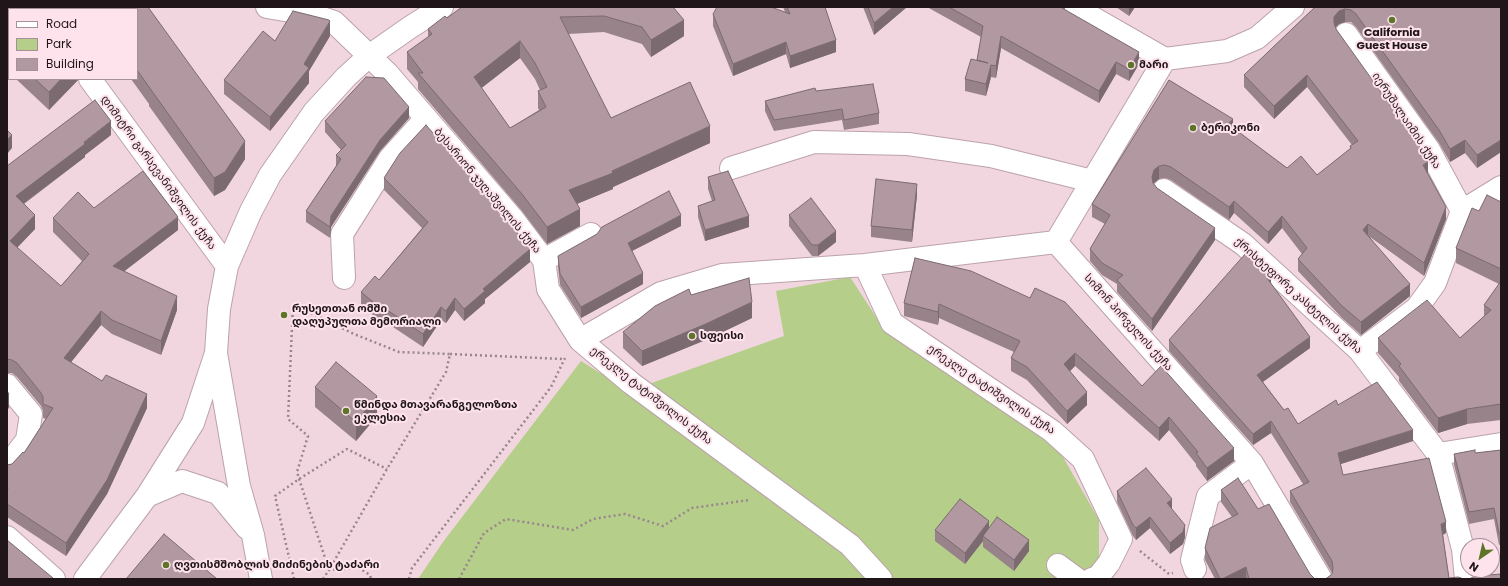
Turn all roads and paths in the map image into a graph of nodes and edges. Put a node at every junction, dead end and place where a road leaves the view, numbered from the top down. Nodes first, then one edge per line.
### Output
1 (268, 7) edge
2 (442, 7) edge
3 (1074, 7) edge
4 (1293, 7) edge
5 (1346, 34) dead end
6 (369, 56) junction
7 (1165, 59) junction
8 (91, 80) edge
9 (426, 118) junction
10 (731, 168) dead end
11 (1092, 182) junction
12 (1501, 187) edge
13 (1164, 190) dead end
14 (1462, 210) junction
15 (590, 234) dead end
16 (1056, 242) junction
17 (544, 260) junction
18 (865, 265) junction
19 (227, 266) junction
20 (344, 278) dead end
21 (584, 342) junction
22 (1360, 351) junction
23 (216, 354) junction
24 (450, 354) junction
25 (563, 359) junction
26 (7, 385) edge
27 (1501, 444) edge
28 (1438, 454) junction
29 (1252, 464) junction
30 (7, 466) edge
31 (387, 469) junction
32 (299, 480) junction
33 (782, 495) junction
34 (147, 496) junction
35 (253, 535) junction
36 (7, 538) edge
37 (1121, 539) junction
38 (1058, 565) dead end
39 (1195, 569) joint
40 (329, 570) junction
41 (54, 579) edge
42 (85, 579) edge
43 (261, 579) edge
44 (294, 579) edge
45 (323, 579) edge
46 (372, 579) edge
47 (409, 579) edge
48 (459, 579) edge
49 (881, 579) edge
50 (1077, 579) edge
51 (1092, 579) edge
52 (1320, 579) edge
53 (1466, 579) edge

1 - 6 street, ბესარიონ ჯუღაშვილის ქუჩა
2 - 6 street
3 - 7 street
4 - 7 street
5 - 14 street, იერუშალაიმის ქუჩა
6 - 9 street, ბესარიონ ჯუღაშვილის ქუჩა
6 - 19 street
7 - 11 street
8 - 19 street, დიმიტრი გარსევანიშვილის ქუჩა
9 - 17 street, ბესარიონ ჯუღაშვილის ქუჩა
9 - 20 street
10 - 11 street
11 - 16 street
12 - 14 street
13 - 22 street, ქრისტეფორე კასტელის ქუჩა
14 - 22 street
15 - 17 street
16 - 18 street, ერეკლე ტატიშვილის ქუჩა
16 - 29 street, სიმონ პირველის ქუჩა
17 - 21 street, ბესარიონ ჯუღაშვილის ქუჩა
18 - 21 street, ერეკლე ტატიშვილის ქუჩა
18 - 37 street, ერეკლე ტატიშვილის ქუჩა
19 - 23 street
21 - 25 path
21 - 33 street, ერეკლე ტატიშვილის ქუჩა
22 - 28 street, ქრისტეფორე კასტელის ქუჩა
23 - 34 street
23 - 35 street
24 - 25 path
24 - 31 path
24 - 32 path
25 - 47 path
26 - 30 street
27 - 28 street
28 - 53 street, ქრისტეფორე კასტელის ქუჩა
29 - 39 street
29 - 52 street, სიმონ პირველის ქუჩა
31 - 32 path
31 - 40 path
32 - 40 path
32 - 44 path
33 - 48 path
33 - 49 street, ერეკლე ტატიშვილის ქუჩა
34 - 35 street
34 - 42 street
35 - 43 street
36 - 41 street
37 - 39 path
37 - 51 street
38 - 50 street
40 - 45 path
40 - 46 path

